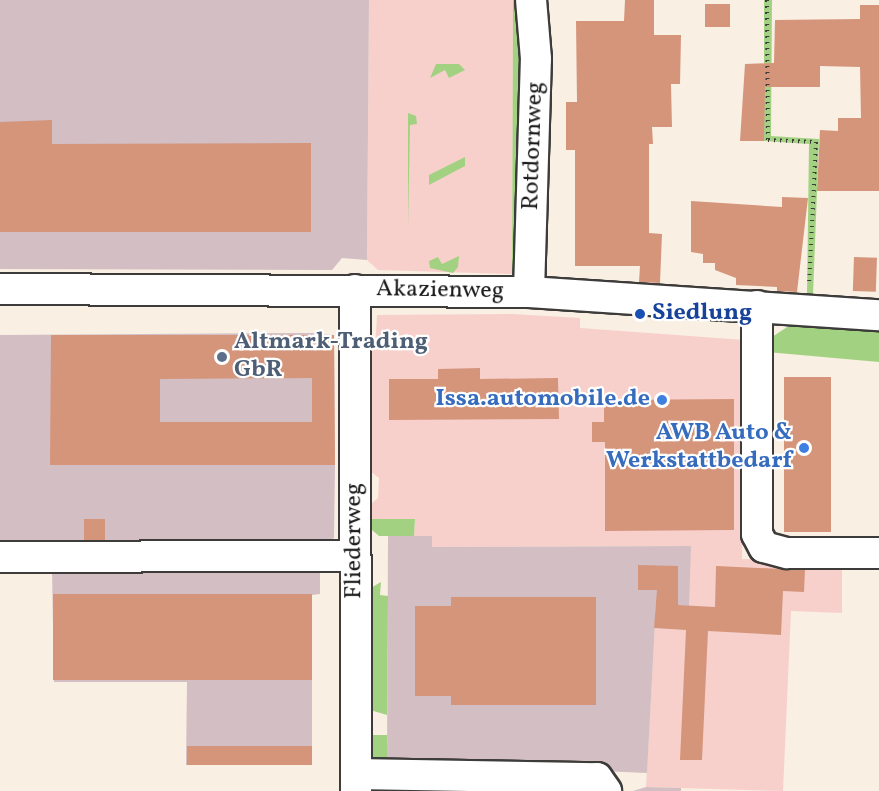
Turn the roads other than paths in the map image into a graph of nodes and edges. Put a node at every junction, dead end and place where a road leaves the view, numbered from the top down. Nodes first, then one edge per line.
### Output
1 (531, 0) edge
2 (0, 289) edge
3 (355, 290) junction
4 (529, 292) junction
5 (757, 306) junction
6 (879, 315) edge
7 (879, 553) edge
8 (355, 556) junction
9 (0, 557) edge
10 (356, 783) edge
11 (606, 791) edge

1 - 4 street, Rotdornweg
2 - 3 street, Akazienweg
3 - 4 street, Akazienweg
3 - 8 street, Fliederweg
4 - 5 street, Akazienweg
5 - 6 street, Akazienweg
5 - 7 street
8 - 9 street
8 - 10 street, Fliederweg
10 - 11 street

